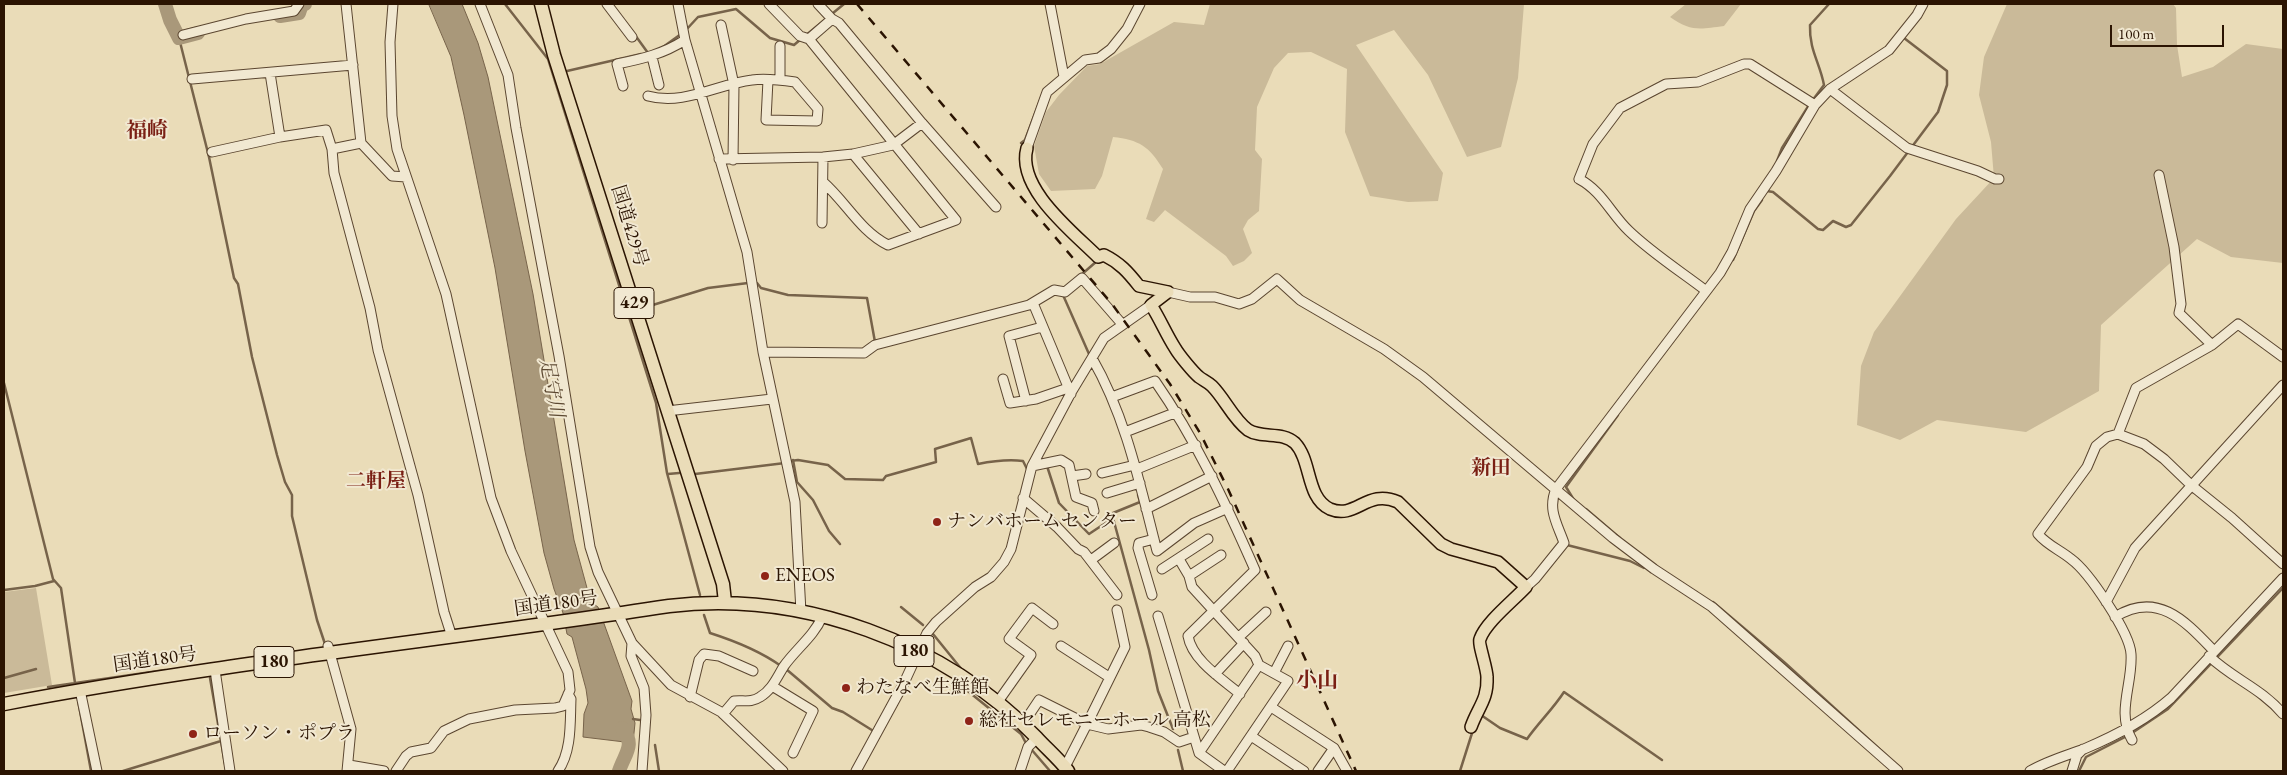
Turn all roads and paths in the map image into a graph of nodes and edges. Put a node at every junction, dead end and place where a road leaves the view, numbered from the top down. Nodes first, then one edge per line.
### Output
1 (299, 4) edge
2 (346, 4) edge
3 (393, 4) edge
4 (480, 4) edge
5 (542, 4) edge
6 (607, 4) edge
7 (678, 4) edge
8 (769, 4) edge
9 (818, 4) edge
10 (1050, 4) edge
11 (1140, 4) edge
12 (1923, 4) edge
13 (830, 17) junction
14 (721, 25) dead end
15 (183, 35) dead end
16 (632, 37) dead end
17 (805, 38) junction
18 (685, 40) junction
19 (780, 46) dead end
20 (652, 57) junction
21 (353, 65) junction
22 (270, 73) junction
23 (1064, 77) junction
24 (192, 78) dead end
25 (768, 80) junction
26 (780, 80) junction
27 (659, 84) dead end
28 (734, 85) junction
29 (623, 86) dead end
30 (1830, 89) junction
31 (701, 94) junction
32 (648, 96) dead end
33 (1812, 104) junction
34 (922, 123) junction
35 (280, 137) junction
36 (361, 143) junction
37 (894, 145) junction
38 (1027, 148) joint
39 (332, 149) junction
40 (212, 152) dead end
41 (853, 154) junction
42 (822, 157) junction
43 (719, 159) junction
44 (733, 160) junction
45 (2159, 175) dead end
46 (406, 177) junction
47 (1999, 179) dead end
48 (823, 182) junction
49 (996, 207) dead end
50 (822, 223) dead end
51 (919, 234) junction
52 (1705, 290) junction
53 (1168, 292) junction
54 (1034, 304) junction
55 (1151, 305) junction
56 (1122, 324) junction
57 (1042, 327) junction
58 (2212, 345) junction
59 (763, 352) junction
60 (1092, 358) junction
61 (2283, 358) edge
62 (1003, 379) dead end
63 (1069, 391) junction
64 (2282, 391) edge
65 (1112, 397) junction
66 (772, 399) junction
67 (1026, 401) junction
68 (667, 412) junction
69 (1177, 412) junction
70 (1125, 432) junction
71 (2118, 434) junction
72 (1196, 445) junction
73 (1032, 466) junction
74 (1134, 466) junction
75 (1102, 473) dead end
76 (1086, 474) dead end
77 (1072, 476) junction
78 (1212, 476) junction
79 (1137, 484) junction
80 (2191, 485) junction
81 (1556, 489) junction
82 (1107, 493) dead end
83 (1023, 498) junction
84 (1228, 508) junction
85 (1146, 509) junction
86 (1094, 511) dead end
87 (1154, 539) junction
88 (1208, 539) dead end
89 (1114, 543) dead end
90 (1221, 555) dead end
91 (1179, 559) junction
92 (1091, 560) junction
93 (2283, 564) edge
94 (1162, 569) dead end
95 (1189, 576) junction
96 (2283, 578) edge
97 (1526, 587) junction
98 (1117, 595) dead end
99 (1152, 595) dead end
100 (725, 602) junction
101 (2106, 602) junction
102 (1116, 610) dead end
103 (1214, 610) junction
104 (801, 612) junction
105 (1266, 612) dead end
106 (612, 615) junction
107 (1158, 616) dead end
108 (822, 617) junction
109 (2115, 617) junction
110 (548, 624) junction
111 (1053, 624) dead end
112 (452, 637) junction
113 (1242, 640) junction
114 (632, 643) junction
115 (1061, 646) dead end
116 (1288, 646) dead end
117 (329, 650) junction
118 (918, 653) junction
119 (2212, 657) junction
120 (1259, 665) junction
121 (216, 670) junction
122 (753, 670) dead end
123 (1274, 673) junction
124 (1215, 674) junction
125 (1109, 676) junction
126 (772, 686) junction
127 (80, 690) junction
128 (568, 694) junction
129 (1240, 694) junction
130 (690, 697) junction
131 (997, 703) junction
132 (4, 704) edge
133 (1271, 706) junction
134 (723, 714) junction
135 (2283, 714) edge
136 (1023, 724) junction
137 (1087, 724) junction
138 (1471, 727) dead end
139 (2129, 734) junction
140 (1251, 736) junction
141 (1194, 737) junction
142 (1032, 744) junction
143 (1334, 748) junction
144 (2083, 749) junction
145 (793, 753) dead end
146 (1198, 754) junction
147 (348, 768) edge
148 (96, 769) edge
149 (1066, 769) edge
150 (1229, 770) edge
151 (230, 771) edge
152 (384, 771) edge
153 (396, 771) edge
154 (558, 771) edge
155 (642, 771) edge
156 (783, 771) edge
157 (856, 771) edge
158 (1020, 771) edge
159 (1304, 771) edge
160 (1318, 771) edge
161 (1347, 771) edge
162 (1898, 771) edge
163 (2030, 771) edge
164 (2072, 771) edge

1 - 15 street
2 - 21 street
3 - 46 street
4 - 106 street
5 - 68 highway, 国道429号 / 429
6 - 16 street
7 - 18 street
8 - 17 street
9 - 13 street
10 - 23 street
11 - 23 street
12 - 30 street
13 - 17 street
13 - 34 street
14 - 28 street
17 - 37 street
18 - 20 street
18 - 31 street
19 - 26 street
20 - 27 street
20 - 29 street
21 - 22 street
21 - 36 street
22 - 24 street
22 - 35 street
23 - 38 street
25 - 26 street
25 - 26 street
25 - 28 street
28 - 31 street
28 - 44 street
30 - 33 street
30 - 47 street
31 - 32 street
31 - 43 street
33 - 52 street
33 - 52 street
34 - 37 street
34 - 49 street
35 - 39 street
35 - 40 street
36 - 39 street
36 - 46 street
37 - 41 street
37 - 51 street
38 - 53 main road
39 - 112 street
41 - 42 street
41 - 51 street
42 - 44 street
42 - 48 street
43 - 44 street
43 - 59 street
45 - 58 street
46 - 110 street
48 - 50 street
48 - 51 street
52 - 81 street
53 - 55 main road
53 - 81 street
54 - 56 street
54 - 57 street
54 - 59 street
55 - 56 street
55 - 97 main road
56 - 60 street
57 - 63 street
57 - 67 street
58 - 61 street
58 - 71 street
59 - 66 street
60 - 63 street
60 - 65 street
62 - 67 street
63 - 67 street
63 - 73 street
64 - 80 street
65 - 69 street
65 - 70 street
66 - 68 street
66 - 104 street
68 - 100 highway, 国道429号 / 429
69 - 70 street
69 - 72 street
70 - 74 street
71 - 80 street
71 - 101 street
72 - 74 street
72 - 78 street
73 - 77 street
73 - 83 street
74 - 75 street
74 - 79 street
76 - 77 street
77 - 86 street
78 - 84 street
78 - 85 street
79 - 82 street
79 - 85 street
80 - 93 street
80 - 101 street
81 - 97 street
81 - 162 street
83 - 92 street
83 - 118 street
84 - 87 street
84 - 103 street
85 - 87 street
87 - 99 street
88 - 91 street
89 - 92 street
90 - 95 street
91 - 94 street
91 - 95 street
92 - 98 street
95 - 103 street
96 - 119 street
97 - 138 main road
100 - 104 highway, 国道180号 / 180
100 - 106 highway, 国道180号 / 180
101 - 109 street
102 - 125 street
103 - 113 street
103 - 124 street
104 - 108 highway, 国道180号 / 180
105 - 113 street
106 - 110 highway, 国道180号 / 180
106 - 114 street
107 - 141 street
108 - 118 highway, 国道180号 / 180
108 - 126 street
109 - 119 street
109 - 139 street
110 - 112 highway, 国道180号 / 180
110 - 128 street
111 - 131 street
112 - 117 highway, 国道180号 / 180
113 - 120 street
113 - 124 street
114 - 130 street
114 - 155 street
115 - 125 street
116 - 123 street
117 - 121 highway, 国道180号 / 180
117 - 147 street
118 - 131 highway, 国道180号 / 180
118 - 157 street
119 - 135 street
119 - 139 street
120 - 123 street
120 - 129 street
121 - 127 highway, 国道180号 / 180
121 - 151 street
122 - 130 street
123 - 133 street
124 - 129 street
125 - 137 street
126 - 134 street
126 - 145 street
127 - 132 highway, 国道180号 / 180
127 - 148 street
128 - 153 street
128 - 154 street
129 - 146 street
130 - 134 street
131 - 136 highway, 国道180号 / 180
133 - 140 street
133 - 143 street
134 - 156 street
136 - 137 street
136 - 142 highway, 国道180号 / 180
137 - 141 street
137 - 149 street
139 - 144 street
140 - 150 street
140 - 159 street
141 - 146 street
142 - 149 highway, 国道180号 / 180
142 - 158 street
143 - 160 street
143 - 161 street
144 - 163 street
144 - 164 street
146 - 150 street
147 - 152 street

